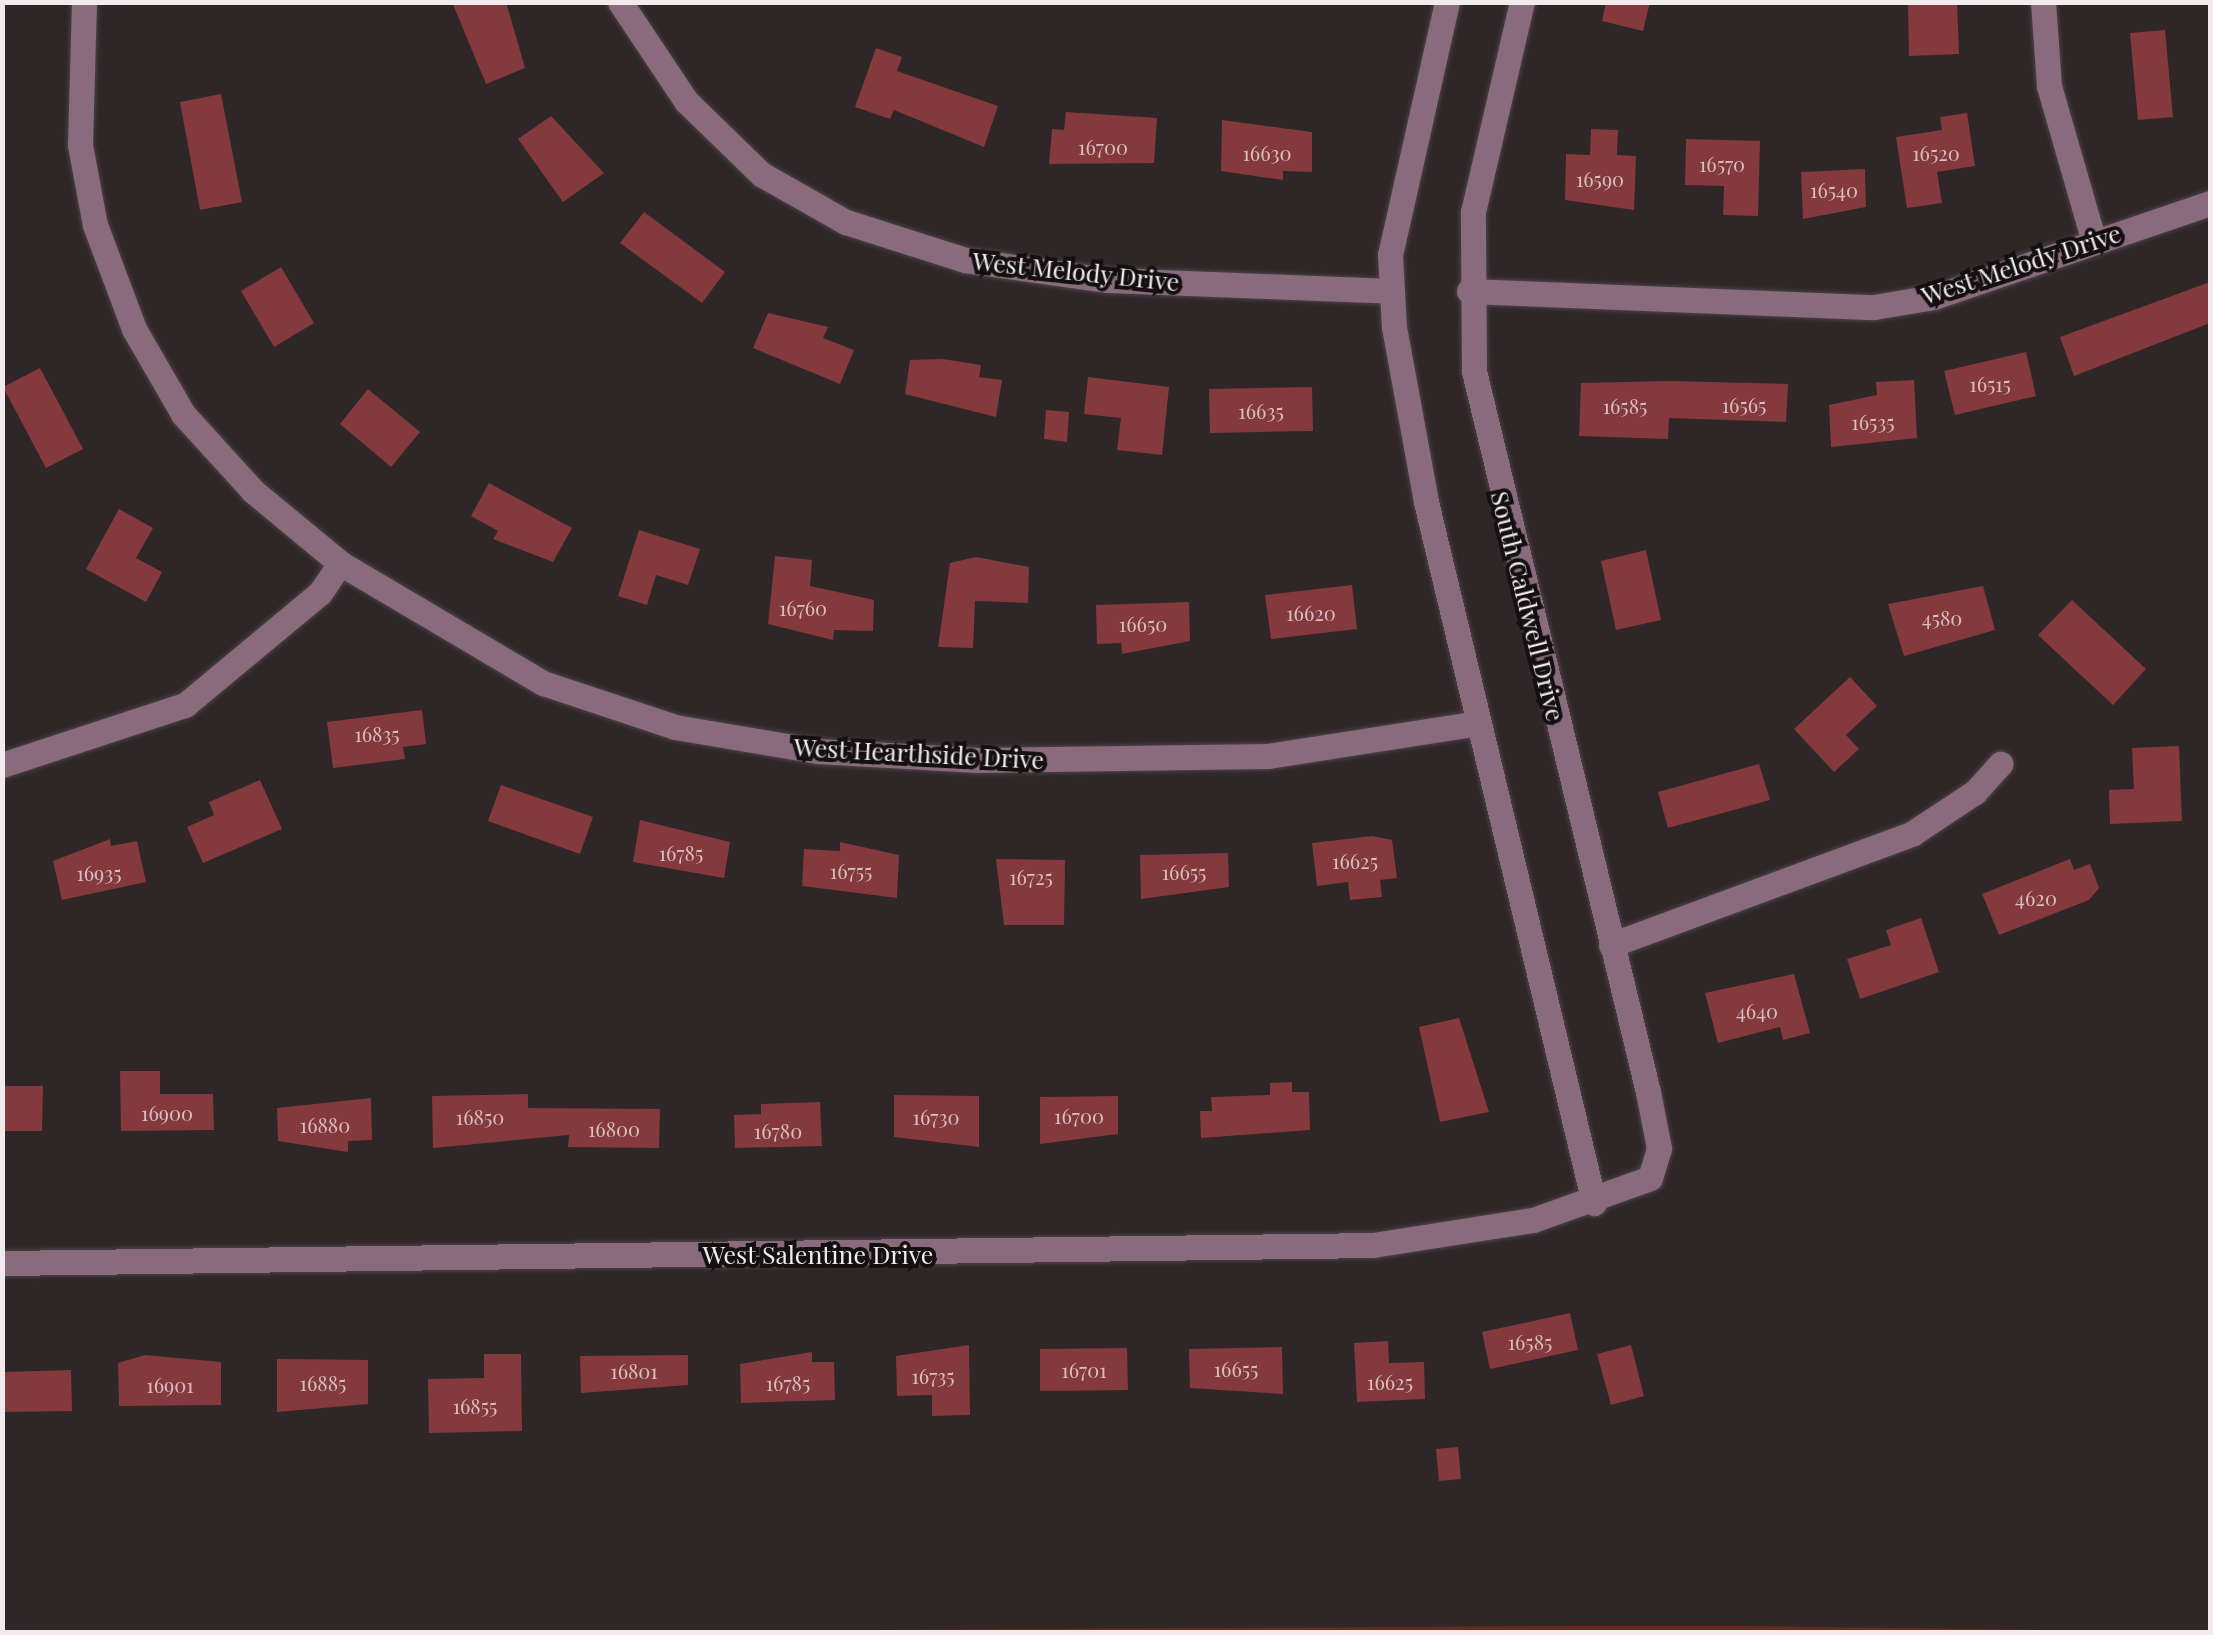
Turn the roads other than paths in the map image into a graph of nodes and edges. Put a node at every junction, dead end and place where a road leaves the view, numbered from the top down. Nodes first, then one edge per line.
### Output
1 (84, 2) edge
2 (620, 2) edge
3 (1447, 2) edge
4 (1522, 2) edge
5 (2043, 2) edge
6 (2210, 203) edge
7 (2094, 242) junction
8 (1469, 291) junction
9 (1392, 292) junction
10 (340, 563) junction
11 (1478, 724) junction
12 (2000, 764) dead end
13 (2, 765) edge
14 (1610, 945) junction
15 (1628, 1192) joint
16 (1594, 1204) junction
17 (2, 1263) edge

1 - 10 street, West Hearthside Drive
2 - 9 street, West Melody Drive
3 - 9 street
4 - 8 street, South Caldwell Drive
5 - 7 street
6 - 7 street, West Melody Drive
7 - 8 street, West Melody Drive
8 - 14 street, South Caldwell Drive
9 - 11 street
10 - 11 street, West Hearthside Drive
10 - 13 street
11 - 16 street
12 - 14 street
14 - 15 street, South Caldwell Drive
15 - 16 street, West Salentine Drive
16 - 17 street, West Salentine Drive

